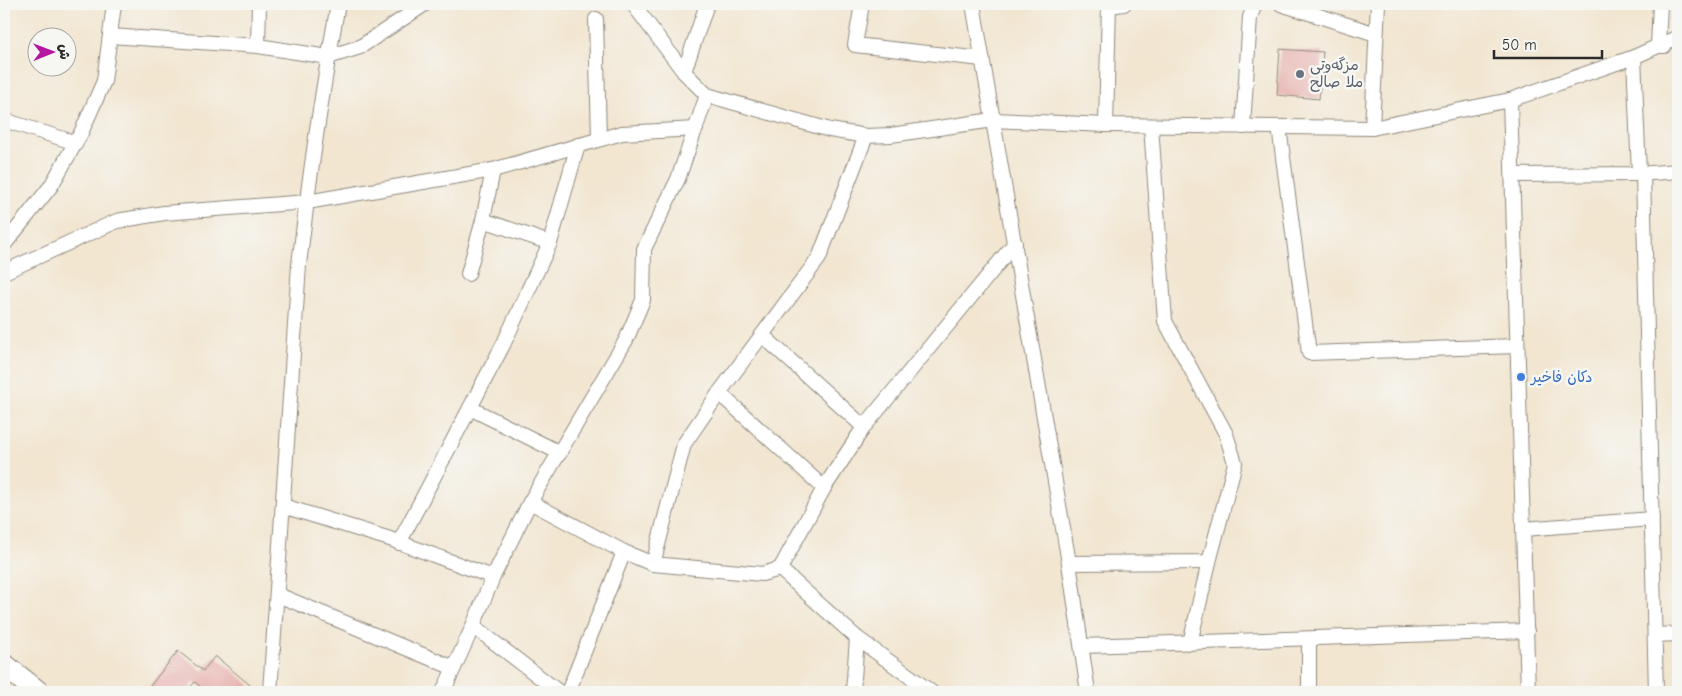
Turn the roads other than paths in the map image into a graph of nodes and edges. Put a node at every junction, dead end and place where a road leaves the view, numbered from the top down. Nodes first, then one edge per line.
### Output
1 (113, 4) edge
2 (258, 4) edge
3 (338, 4) edge
4 (425, 4) edge
5 (633, 4) edge
6 (707, 4) edge
7 (862, 4) edge
8 (972, 4) edge
9 (1124, 4) edge
10 (1255, 4) edge
11 (1281, 4) edge
12 (1378, 4) edge
13 (1660, 4) edge
14 (1109, 5) edge
15 (596, 19) dead end
16 (1376, 34) junction
17 (110, 36) junction
18 (1678, 37) edge
19 (258, 46) junction
20 (1658, 46) junction
21 (1678, 46) edge
22 (328, 57) junction
23 (1634, 57) junction
24 (982, 59) junction
25 (684, 72) junction
26 (707, 95) junction
27 (1510, 100) junction
28 (4, 120) edge
29 (993, 120) junction
30 (1106, 125) junction
31 (1151, 126) junction
32 (1279, 126) junction
33 (1243, 127) junction
34 (1372, 128) junction
35 (696, 129) junction
36 (866, 136) junction
37 (599, 139) junction
38 (76, 142) junction
39 (578, 145) junction
40 (493, 170) junction
41 (1678, 171) edge
42 (1641, 174) junction
43 (1513, 175) junction
44 (307, 202) junction
45 (483, 220) junction
46 (550, 243) junction
47 (1015, 243) junction
48 (4, 245) edge
49 (5, 268) edge
50 (468, 274) dead end
51 (762, 335) junction
52 (1517, 346) junction
53 (719, 393) junction
54 (470, 408) junction
55 (864, 427) junction
56 (560, 453) junction
57 (824, 488) junction
58 (530, 502) junction
59 (283, 506) junction
60 (1652, 519) junction
61 (1523, 529) junction
62 (399, 543) junction
63 (624, 552) junction
64 (1069, 562) junction
65 (1210, 562) junction
66 (653, 564) junction
67 (780, 569) junction
68 (493, 577) junction
69 (278, 595) junction
70 (473, 626) junction
71 (1527, 631) junction
72 (1678, 634) edge
73 (1655, 635) junction
74 (857, 638) junction
75 (1309, 639) junction
76 (1190, 643) junction
77 (1082, 646) junction
78 (4, 665) edge
79 (454, 668) junction
80 (38, 692) edge
81 (270, 692) edge
82 (443, 692) edge
83 (559, 692) edge
84 (568, 692) edge
85 (854, 692) edge
86 (931, 692) edge
87 (1088, 692) edge
88 (1309, 692) edge
89 (1528, 692) edge
90 (1656, 692) edge

1 - 17 street
2 - 19 street
3 - 22 street
4 - 22 street
5 - 25 street
6 - 25 street
7 - 24 street
8 - 24 street
9 - 14 street
10 - 33 street
11 - 16 street
12 - 16 street
13 - 20 street
14 - 30 street
15 - 37 street
16 - 34 street
17 - 19 street
17 - 38 street
18 - 20 street
19 - 22 street
20 - 21 street
20 - 23 street
22 - 44 street
23 - 27 street
23 - 42 street
24 - 29 street
25 - 26 street
26 - 35 street
26 - 36 street
27 - 34 street
27 - 43 street
28 - 38 street
29 - 30 street
29 - 36 street
29 - 47 street
30 - 31 street
31 - 33 street
31 - 65 street
32 - 33 street
32 - 34 street
32 - 52 street
35 - 37 street
35 - 56 street
36 - 51 street
37 - 39 street
38 - 48 street
39 - 40 street
39 - 46 street
40 - 44 street
40 - 45 street
41 - 42 street
42 - 43 street
42 - 60 street
43 - 52 street
44 - 49 street
44 - 59 street
45 - 46 street
45 - 50 street
46 - 54 street
47 - 55 street
47 - 64 street
51 - 53 street
51 - 55 street
52 - 61 street
53 - 57 street
53 - 66 street
54 - 56 street
54 - 62 street
55 - 57 street
56 - 58 street
57 - 67 street
58 - 63 street
58 - 68 street
59 - 62 street
59 - 69 street
60 - 61 street
60 - 73 street
61 - 71 street
62 - 68 street
63 - 66 street
63 - 84 street
64 - 65 street
64 - 77 street
65 - 76 street
66 - 67 street
67 - 74 street
68 - 70 street
69 - 79 street
69 - 81 street
70 - 79 street
70 - 83 street
71 - 75 street
71 - 89 street
72 - 73 street
73 - 90 street
74 - 85 street
74 - 86 street
75 - 76 street
75 - 88 street
76 - 77 street
77 - 87 street
78 - 80 main road
79 - 82 street

